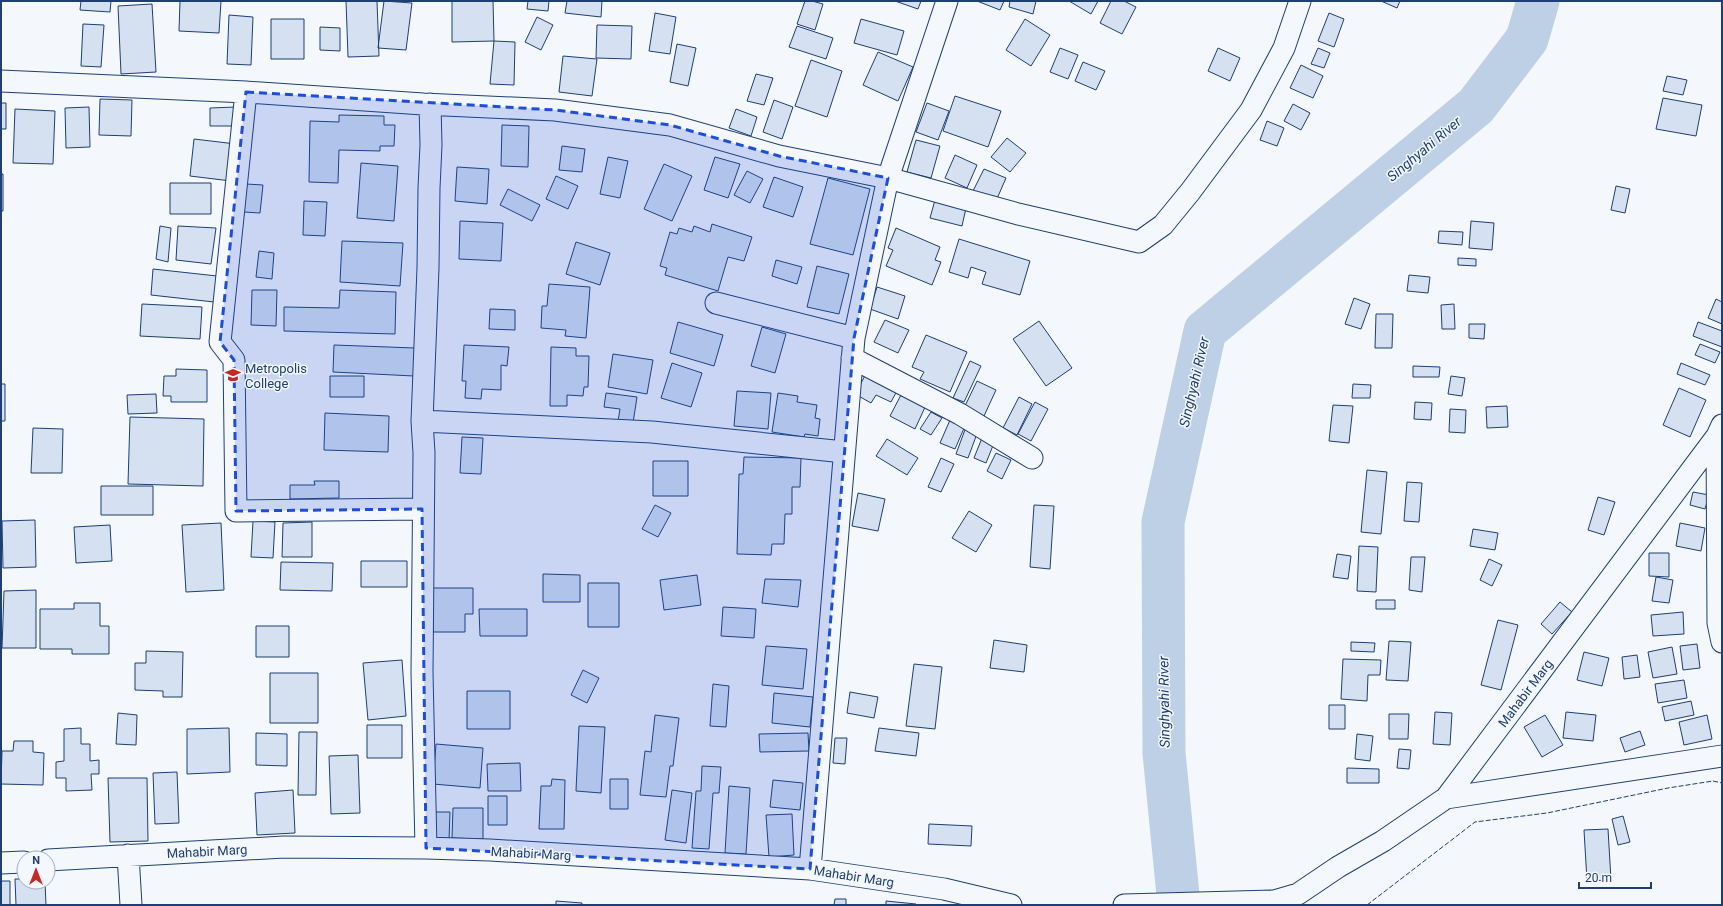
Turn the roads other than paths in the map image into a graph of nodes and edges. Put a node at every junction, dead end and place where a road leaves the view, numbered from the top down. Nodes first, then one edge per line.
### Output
1 (947, 1) edge
2 (1300, 1) edge
3 (1, 81) edge
4 (246, 92) junction
5 (430, 104) junction
6 (888, 178) junction
7 (716, 303) dead end
8 (853, 348) junction
9 (422, 421) junction
10 (1720, 430) edge
11 (844, 452) junction
12 (1032, 458) dead end
13 (422, 509) junction
14 (1722, 642) edge
15 (1722, 756) edge
16 (1446, 798) junction
17 (426, 848) junction
18 (128, 855) junction
19 (56, 860) edge
20 (16, 863) edge
21 (1, 864) edge
22 (810, 869) junction
23 (943, 897) edge
24 (1299, 899) edge
25 (131, 905) edge
26 (1011, 905) edge
27 (1124, 905) edge

1 - 6 street
2 - 6 street
3 - 4 street
4 - 5 street
4 - 13 street
5 - 6 street
5 - 9 street
6 - 8 street
7 - 8 street
8 - 11 street
8 - 12 street
9 - 11 street
9 - 13 street
10 - 14 street
10 - 16 street, Mahabir Marg
11 - 22 street
13 - 17 street
15 - 16 street
16 - 24 street, Mahabir Marg
17 - 18 street, Mahabir Marg
17 - 22 street, Mahabir Marg
18 - 19 street, Mahabir Marg
18 - 25 street
20 - 21 street
22 - 23 street, Mahabir Marg
23 - 26 street, Mahabir Marg
24 - 27 street, Mahabir Marg

